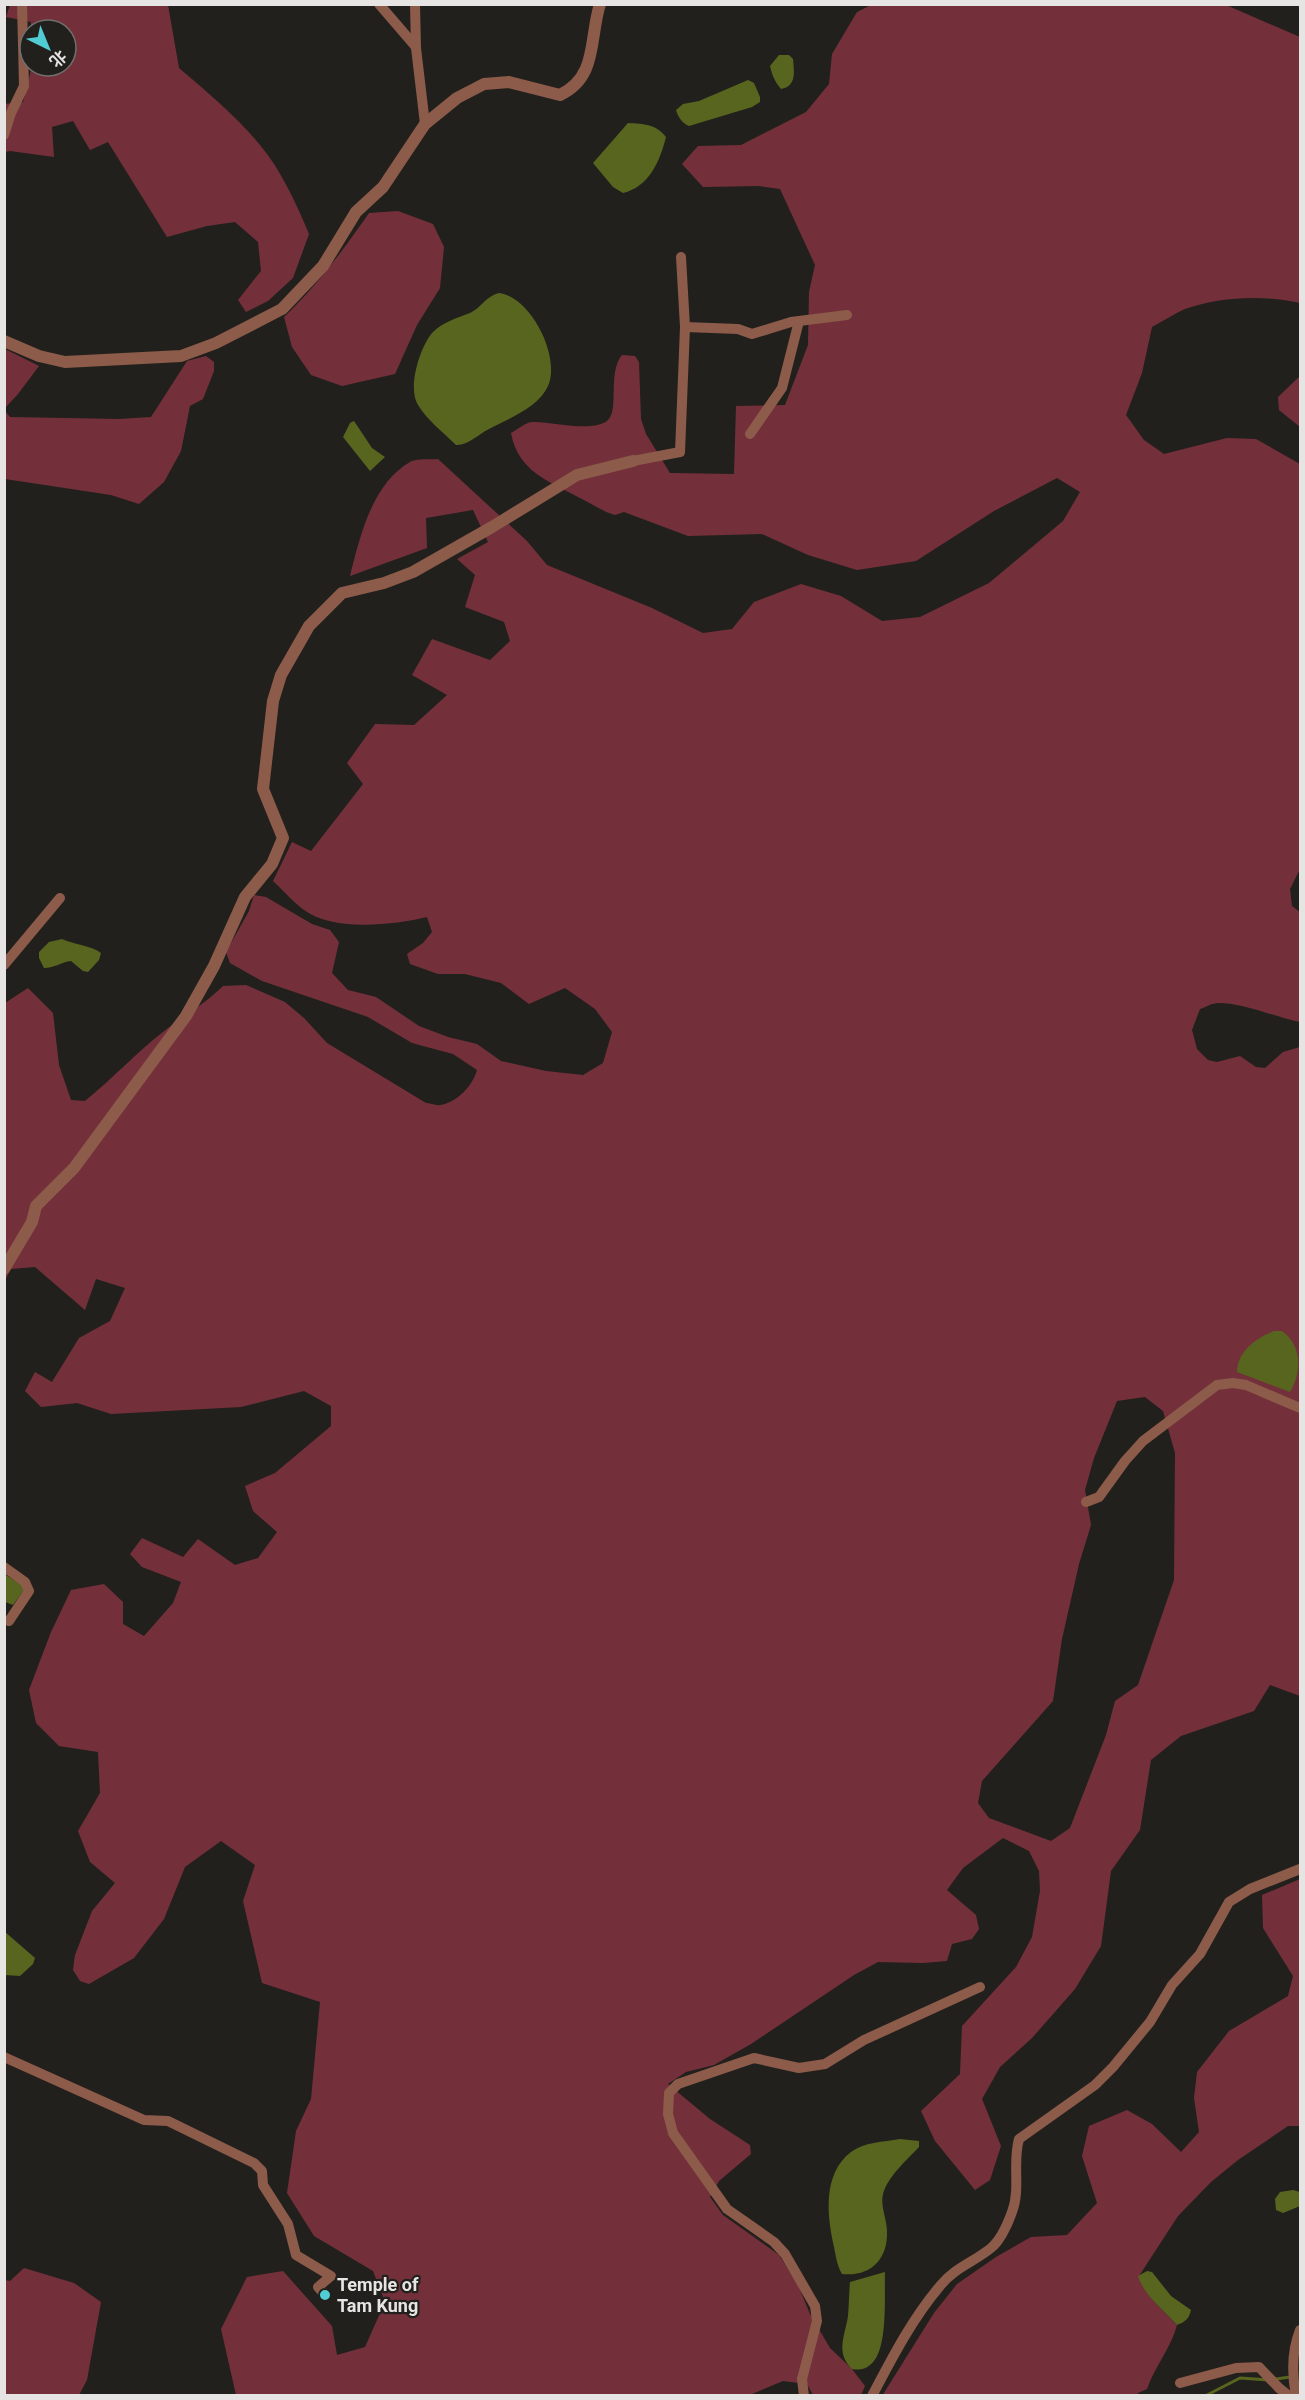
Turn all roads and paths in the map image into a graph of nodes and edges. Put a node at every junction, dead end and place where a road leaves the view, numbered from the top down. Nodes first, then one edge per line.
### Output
1 (21, 4) edge
2 (379, 4) edge
3 (415, 4) edge
4 (600, 4) edge
5 (416, 48) junction
6 (425, 124) junction
7 (4, 135) edge
8 (681, 257) dead end
9 (847, 315) dead end
10 (799, 321) junction
11 (685, 327) junction
12 (4, 341) edge
13 (750, 434) dead end
14 (633, 461) joint
15 (60, 898) dead end
16 (10, 951) edge
17 (4, 965) edge
18 (4, 1269) edge
19 (1300, 1408) edge
20 (1086, 1502) dead end
21 (4, 1567) edge
22 (9, 1622) dead end
23 (1300, 1869) edge
24 (980, 1987) dead end
25 (4, 2057) edge
26 (325, 2295) dead end
27 (1300, 2330) edge
28 (1180, 2383) dead end
29 (804, 2396) edge
30 (872, 2396) edge
31 (1289, 2396) edge
32 (1296, 2396) edge

1 - 7 street
2 - 5 street
3 - 5 street
4 - 6 street
5 - 6 street
6 - 12 street
8 - 11 street
9 - 10 street
10 - 11 street
10 - 13 street
11 - 14 street
14 - 18 street
15 - 16 street
16 - 17 street
19 - 20 street
21 - 22 street
23 - 30 street
24 - 29 street
25 - 26 street
27 - 32 street
28 - 31 street

